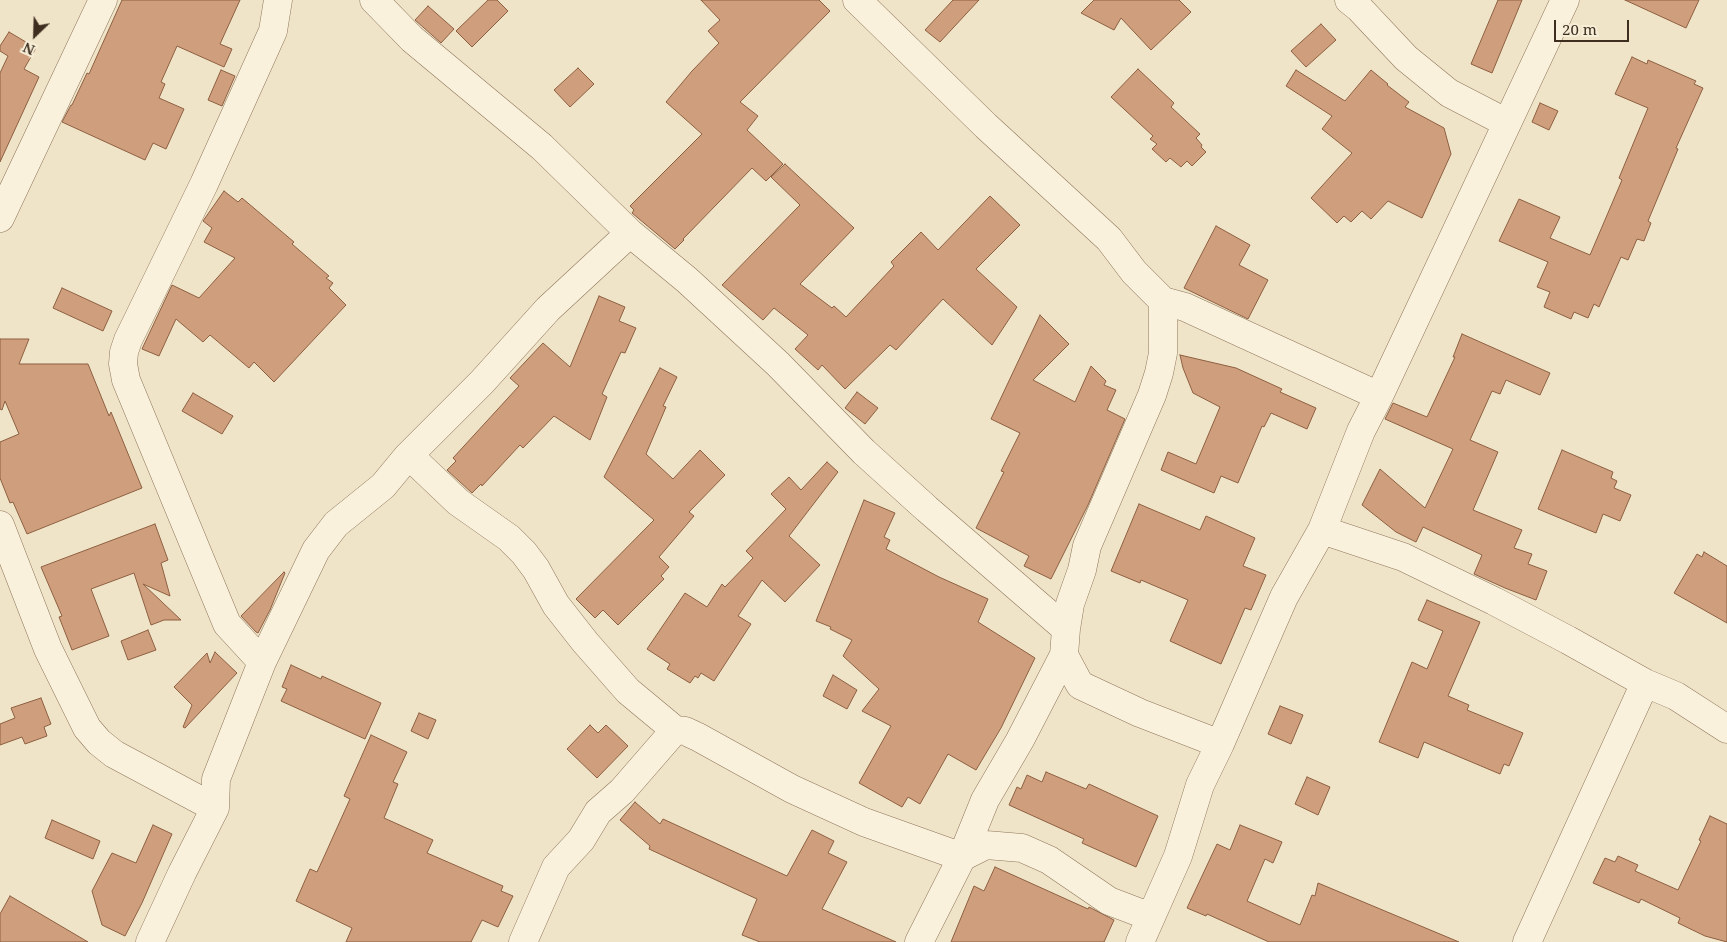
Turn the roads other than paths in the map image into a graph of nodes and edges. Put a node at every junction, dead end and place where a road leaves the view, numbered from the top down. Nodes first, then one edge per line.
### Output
1 (103, 0) edge
2 (278, 0) edge
3 (374, 0) edge
4 (858, 0) edge
5 (1349, 0) edge
6 (1565, 0) edge
7 (1507, 123) junction
8 (0, 218) edge
9 (630, 233) junction
10 (1163, 301) junction
11 (1379, 396) junction
12 (407, 457) junction
13 (0, 526) edge
14 (1322, 530) junction
15 (1065, 642) junction
16 (262, 662) junction
17 (1645, 684) junction
18 (674, 730) junction
19 (1727, 730) edge
20 (1220, 744) junction
21 (214, 808) junction
22 (962, 857) junction
23 (1151, 917) junction
24 (150, 942) edge
25 (523, 942) edge
26 (919, 942) edge
27 (1140, 942) edge
28 (1527, 942) edge

1 - 8 street
2 - 16 street
3 - 9 street
4 - 10 street
5 - 7 street
6 - 7 street
7 - 11 street
9 - 12 street
9 - 15 street
10 - 11 street
10 - 15 street
11 - 14 street
12 - 16 street
12 - 18 street
13 - 21 street
14 - 17 street
14 - 20 street
15 - 20 street
15 - 22 street
16 - 21 street
17 - 19 street
17 - 28 street
18 - 22 street
18 - 25 street
20 - 23 street
21 - 24 street
22 - 23 street
22 - 26 street
23 - 27 street

